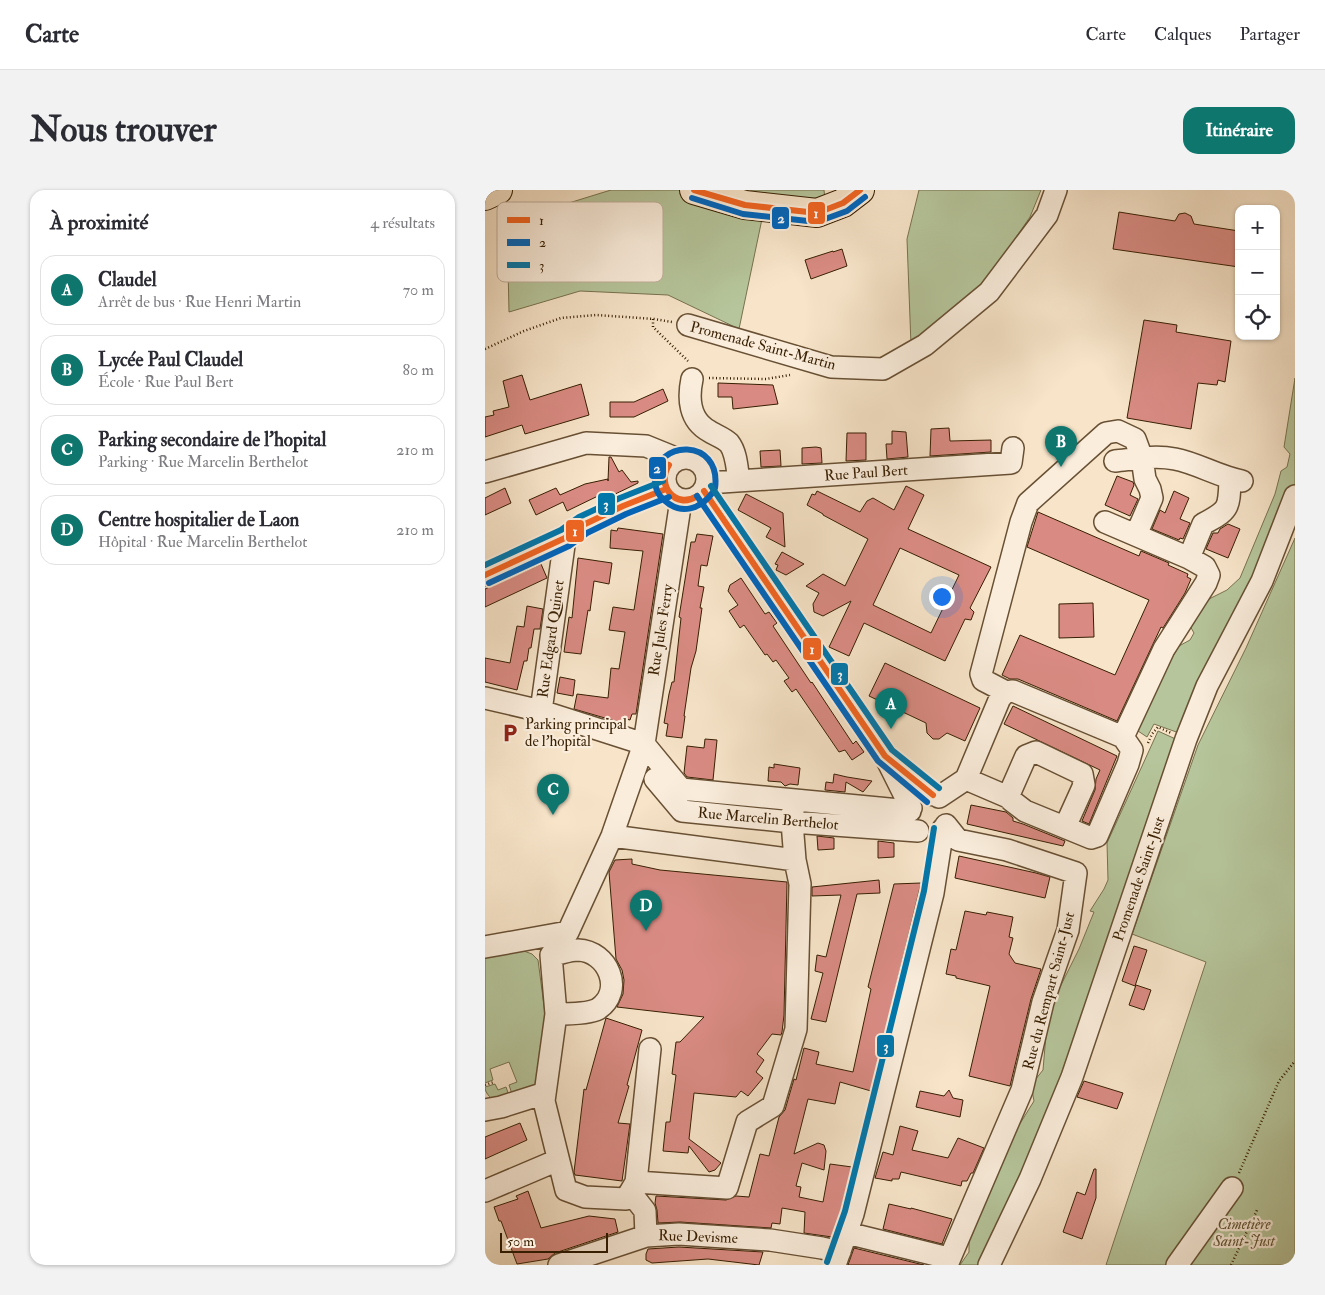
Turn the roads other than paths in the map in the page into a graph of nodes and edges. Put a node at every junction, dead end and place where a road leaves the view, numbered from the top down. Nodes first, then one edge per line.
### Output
1 (498, 190) edge
2 (694, 190) edge
3 (860, 190) edge
4 (1055, 190) edge
5 (485, 196) edge
6 (688, 325) road end
7 (696, 374) road end
8 (1013, 448) dead end
9 (1142, 458) junction
10 (678, 459) junction
11 (1115, 461) dead end
12 (485, 472) edge
13 (739, 481) junction
14 (705, 487) junction
15 (674, 495) junction
16 (1295, 496) edge
17 (1105, 522) dead end
18 (1136, 535) junction
19 (565, 538) junction
20 (1189, 558) junction
21 (485, 575) edge
22 (1006, 692) junction
23 (485, 698) edge
24 (541, 711) junction
25 (1123, 737) junction
26 (641, 752) junction
27 (885, 756) junction
28 (966, 779) junction
29 (936, 796) junction
30 (1008, 796) junction
31 (794, 800) junction
32 (910, 810) junction
33 (792, 822) junction
34 (1065, 826) junction
35 (944, 827) junction
36 (920, 832) junction
37 (612, 836) junction
38 (795, 860) junction
39 (937, 878) junction
40 (568, 932) junction
41 (485, 947) edge
42 (551, 955) junction
43 (556, 1014) junction
44 (650, 1048) dead end
45 (545, 1092) junction
46 (485, 1110) edge
47 (558, 1160) junction
48 (634, 1187) junction
49 (1232, 1188) road end
50 (485, 1191) edge
51 (646, 1236) junction
52 (841, 1250) edge
53 (948, 1262) edge
54 (559, 1265) edge
55 (989, 1265) edge
56 (1177, 1265) edge

1 - 5 main road
2 - 3 main road
4 - 6 street, Promenade Saint-Martin
7 - 13 street
8 - 13 street, Rue Paul Bert
9 - 11 street
9 - 18 street
9 - 20 street
9 - 22 street
10 - 12 street
10 - 14 street
10 - 15 street
13 - 14 street, Rue Paul Bert
14 - 15 street
14 - 27 street
15 - 19 street
15 - 26 street, Rue Jules Ferry
16 - 55 street, Promenade Saint-Just
17 - 18 street
18 - 20 street
19 - 21 street
19 - 24 street, Rue Edgard Quinet
20 - 25 street
22 - 25 street
22 - 28 street
23 - 24 street, Rue Marcelin Berthelot
24 - 26 street, Rue Marcelin Berthelot
25 - 34 street
26 - 31 street, Rue Marcelin Berthelot
26 - 33 street, Rue Marcelin Berthelot
26 - 37 street, Rue Jules Ferry
27 - 29 street
27 - 32 street
28 - 29 street
28 - 30 street
29 - 32 street
29 - 35 street
30 - 34 street
30 - 34 street
31 - 32 street, Rue Marcelin Berthelot
31 - 33 street
32 - 36 street
33 - 36 street, Rue Marcelin Berthelot
33 - 38 street
35 - 36 street
35 - 39 street
35 - 53 street, Rue du Rempart Saint-Just
36 - 39 street
37 - 38 street
37 - 40 street, Rue Jules Ferry
38 - 48 street
39 - 52 street
40 - 41 street
40 - 42 street, Rue Jules Ferry
42 - 43 street
42 - 43 street
43 - 45 street
44 - 48 street
45 - 46 street
45 - 47 street
47 - 48 street
47 - 50 street
48 - 51 street
49 - 56 street
51 - 52 street, Rue Devisme
51 - 54 street, Rue Devisme
52 - 53 street, Rue Devisme

